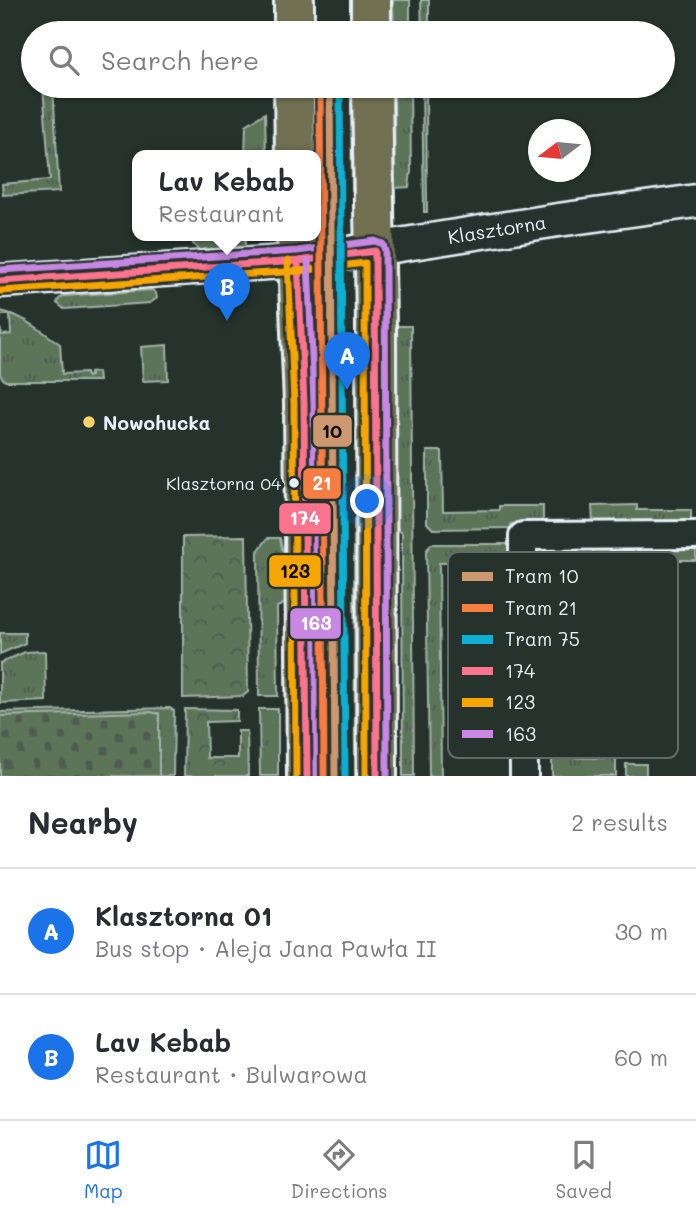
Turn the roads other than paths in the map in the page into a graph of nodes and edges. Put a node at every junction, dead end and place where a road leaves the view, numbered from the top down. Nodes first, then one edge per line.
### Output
1 (294, 0) edge
2 (371, 0) edge
3 (294, 21) edge
4 (371, 21) edge
5 (294, 98) edge
6 (372, 98) edge
7 (295, 150) edge
8 (696, 201) edge
9 (298, 248) edge
10 (375, 251) junction
11 (0, 281) edge
12 (696, 535) edge
13 (523, 552) edge
14 (524, 758) edge
15 (307, 776) edge
16 (377, 776) edge
17 (524, 776) edge

1 - 3 main road
2 - 4 main road
5 - 7 main road
6 - 10 main road
8 - 10 street, Klasztorna
9 - 10 street, Klasztorna
9 - 11 street, Klasztorna
9 - 15 main road
10 - 16 main road
12 - 13 street
14 - 17 street

